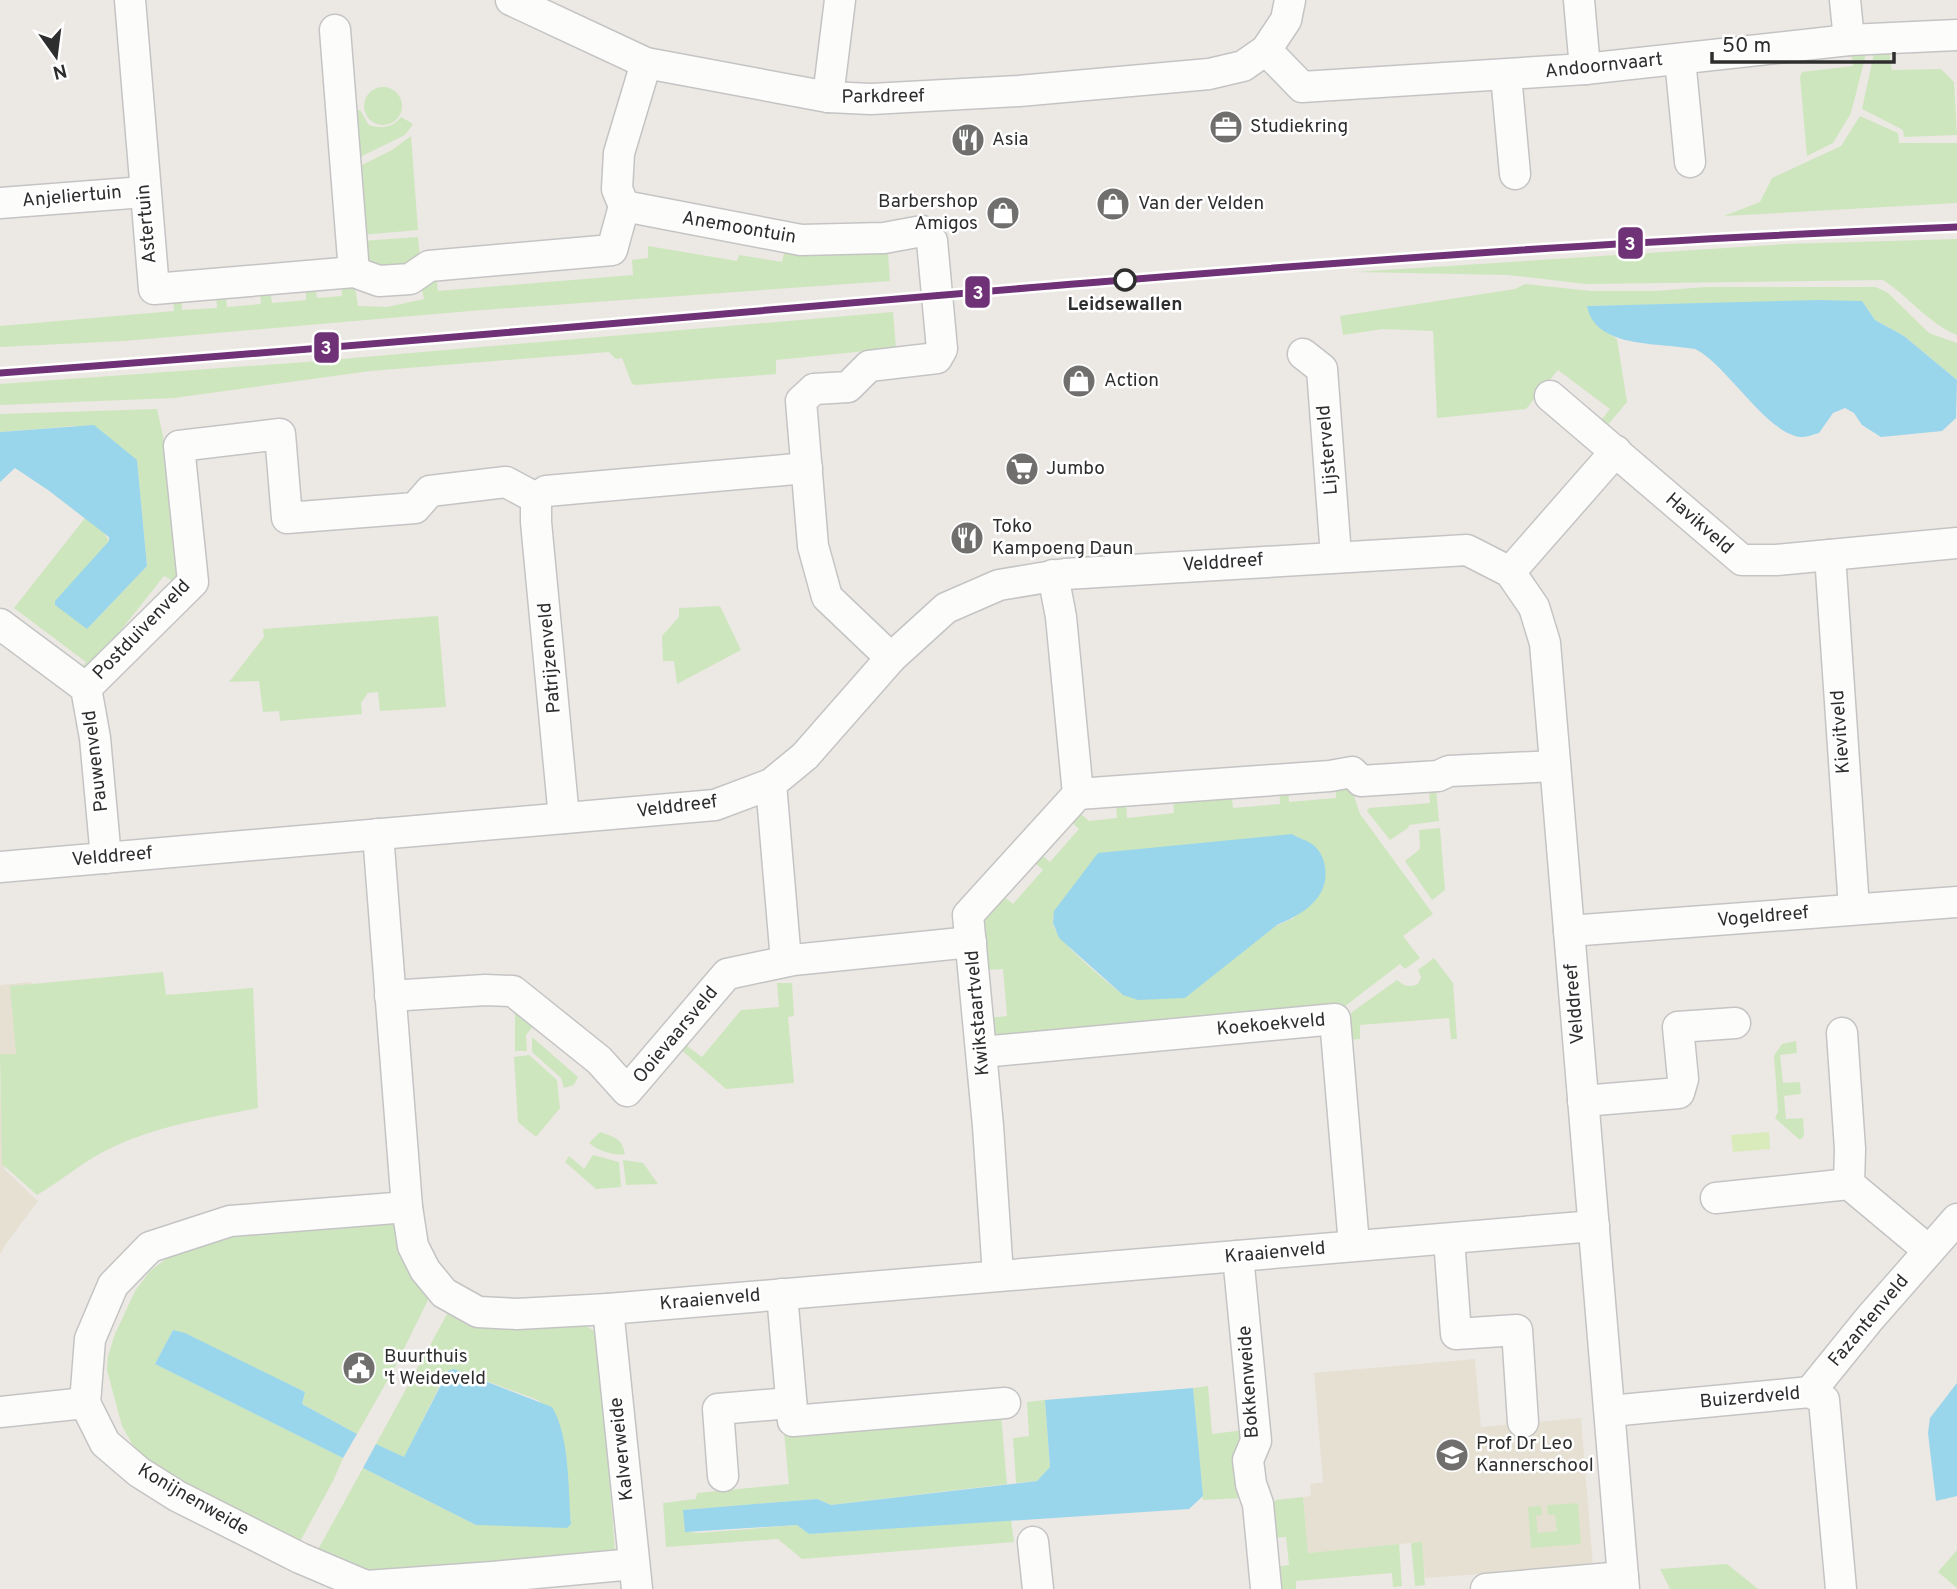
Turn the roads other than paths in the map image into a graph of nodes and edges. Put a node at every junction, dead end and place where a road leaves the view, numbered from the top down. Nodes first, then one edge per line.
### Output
1 (130, 0) edge
2 (511, 0) edge
3 (840, 0) edge
4 (1290, 0) edge
5 (1579, 0) edge
6 (1845, 0) edge
7 (335, 30) dead end
8 (1957, 35) edge
9 (1849, 40) junction
10 (1266, 50) junction
11 (1680, 59) junction
12 (646, 63) junction
13 (1585, 69) junction
14 (1506, 75) junction
15 (828, 97) junction
16 (1690, 162) dead end
17 (1514, 174) dead end
18 (144, 192) junction
19 (0, 203) edge
20 (624, 206) junction
21 (354, 272) junction
22 (1303, 354) dead end
23 (1550, 396) dead end
24 (1616, 451) junction
25 (807, 468) junction
26 (536, 498) junction
27 (1957, 543) edge
28 (1829, 555) junction
29 (1336, 556) junction
30 (1510, 572) junction
31 (1053, 575) junction
32 (0, 624) edge
33 (891, 658) junction
34 (86, 688) junction
35 (1555, 766) junction
36 (771, 784) junction
37 (1079, 794) junction
38 (564, 818) junction
39 (378, 834) junction
40 (106, 858) junction
41 (0, 867) edge
42 (1957, 902) edge
43 (1854, 908) junction
44 (1569, 931) junction
45 (971, 942) junction
46 (786, 961) junction
47 (390, 996) junction
48 (1735, 1023) dead end
49 (1842, 1033) dead end
50 (982, 1052) junction
51 (1583, 1101) junction
52 (1849, 1184) junction
53 (1716, 1198) dead end
54 (407, 1207) junction
55 (1957, 1219) edge
56 (1594, 1226) junction
57 (1449, 1239) junction
58 (1354, 1245) junction
59 (1928, 1250) junction
60 (1238, 1256) junction
61 (998, 1275) junction
62 (782, 1294) junction
63 (608, 1309) junction
64 (1810, 1392) junction
65 (85, 1403) junction
66 (790, 1403) junction
67 (1005, 1403) dead end
68 (1610, 1410) junction
69 (0, 1412) edge
70 (1523, 1422) dead end
71 (723, 1476) dead end
72 (1033, 1542) dead end
73 (635, 1576) edge
74 (1623, 1583) edge
75 (1565, 1585) edge
76 (1038, 1589) edge
77 (1267, 1589) edge
78 (1486, 1589) edge
79 (1841, 1589) edge

1 - 18 street, Astertuin
2 - 12 street, Parkdreef
3 - 15 street
4 - 10 street
5 - 13 street
6 - 9 street
7 - 21 street
8 - 9 street, Andoornvaart
9 - 11 street, Andoornvaart
10 - 14 street, Andoornvaart
10 - 15 street, Parkdreef
11 - 13 street, Andoornvaart
11 - 16 street
12 - 15 street, Parkdreef
12 - 20 street
13 - 14 street, Andoornvaart
14 - 17 street
18 - 19 street, Anjeliertuin
18 - 21 street, Astertuin
20 - 21 street, Astertuin
20 - 25 street, Anemoontuin
22 - 29 street, Lijsterveld
23 - 24 street, Havikveld
24 - 28 street, Havikveld
24 - 30 street
25 - 26 street
25 - 33 street
26 - 34 street, Postduivenveld
26 - 38 street, Patrijzenveld
27 - 28 street, Havikveld
28 - 43 street, Kievitveld
29 - 30 street, Velddreef
29 - 31 street, Velddreef
30 - 35 street, Velddreef
31 - 33 street, Velddreef
31 - 37 street
32 - 34 street, Pauwenveld
33 - 36 street, Velddreef
34 - 40 street, Pauwenveld
35 - 37 street
35 - 44 street, Velddreef
36 - 38 street, Velddreef
36 - 46 street
37 - 45 street, Kwikstaartveld
38 - 39 street, Velddreef
39 - 40 street, Velddreef
39 - 47 street, Kraaienveld
40 - 41 street, Velddreef
42 - 43 street, Vogeldreef
43 - 44 street, Vogeldreef
44 - 51 street, Velddreef
45 - 46 street, Ooievaarsveld
45 - 50 street, Kwikstaartveld
46 - 47 street, Ooievaarsveld
47 - 54 street, Kraaienveld
48 - 51 street
49 - 52 street
50 - 58 street, Koekoekveld
50 - 61 street, Kwikstaartveld
51 - 56 street, Velddreef
52 - 53 street
52 - 59 street
54 - 63 street, Kraaienveld
54 - 65 street
55 - 59 street, Fazantenveld
56 - 57 street, Kraaienveld
56 - 68 street, Velddreef
57 - 58 street, Kraaienveld
57 - 70 street
58 - 60 street, Kraaienveld
59 - 64 street, Fazantenveld
60 - 61 street, Kraaienveld
60 - 77 street, Bokkenweide
61 - 62 street, Kraaienveld
62 - 63 street, Kraaienveld
62 - 66 street
63 - 73 street, Kalverweide
64 - 68 street, Buizerdveld
64 - 79 street, Buizerdveld
65 - 69 street
65 - 73 street, Konijnenweide
66 - 67 street
66 - 71 street
68 - 74 street, Velddreef
72 - 76 street
74 - 75 street
75 - 78 street

